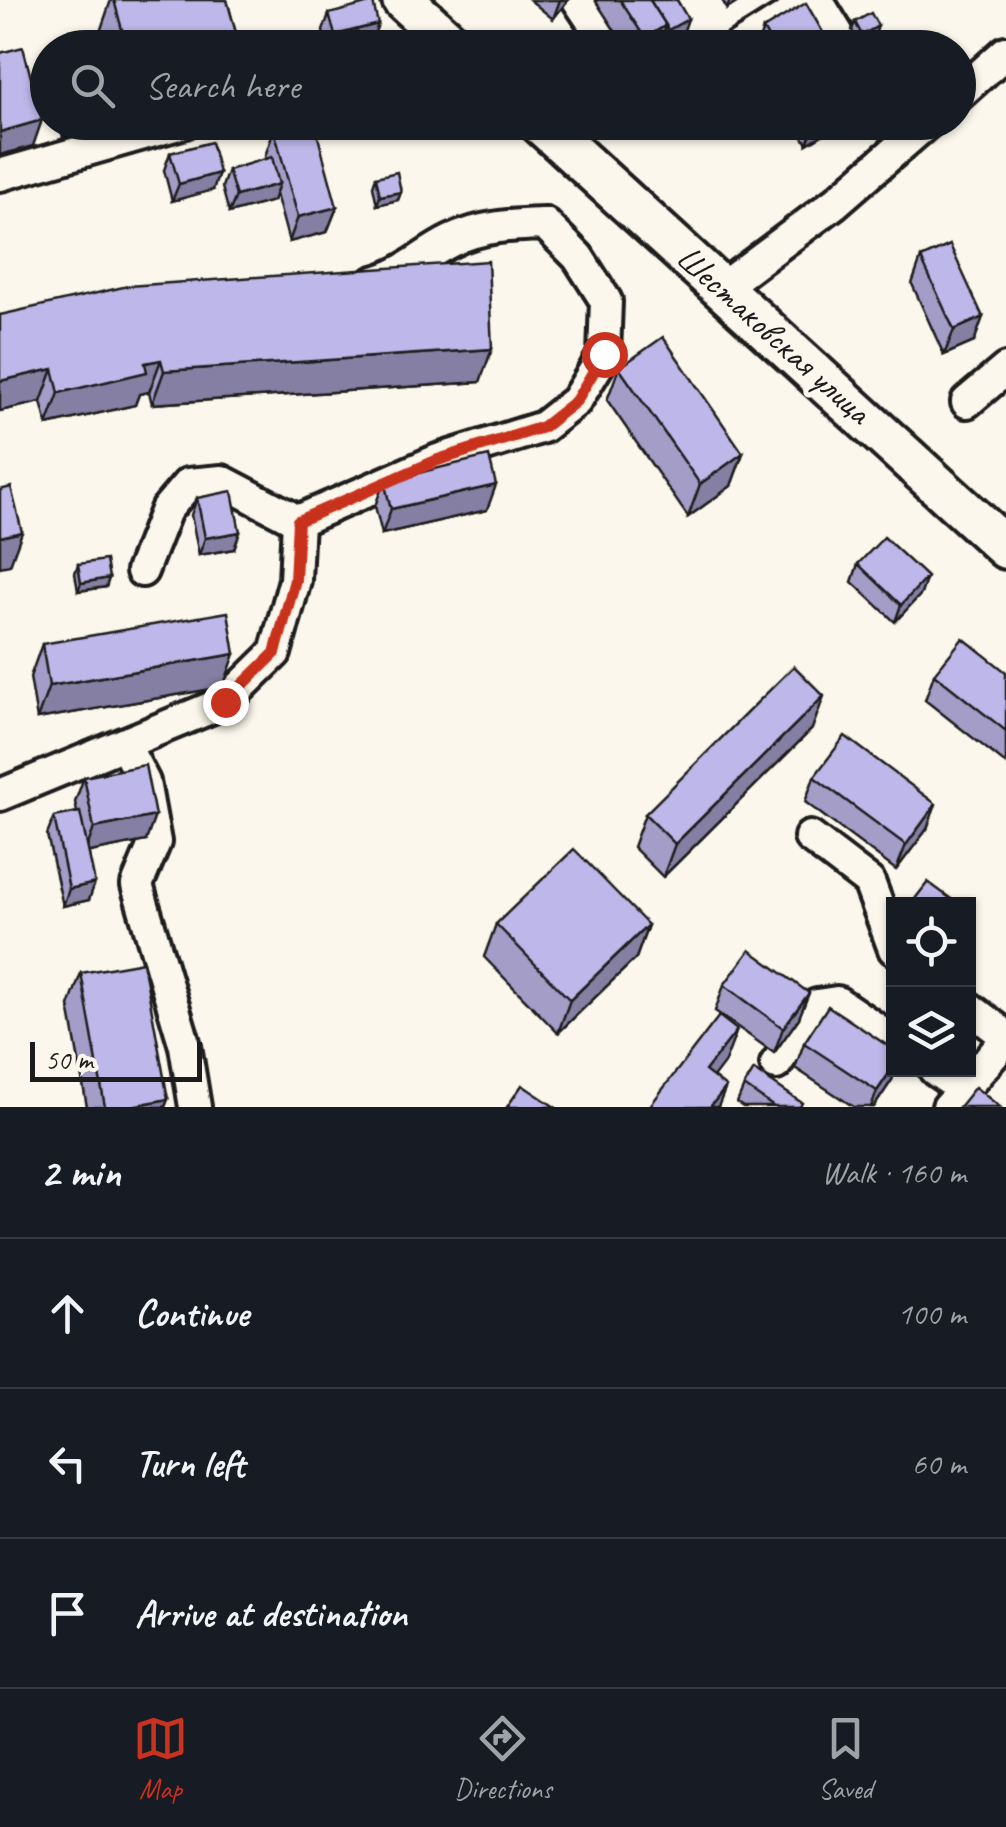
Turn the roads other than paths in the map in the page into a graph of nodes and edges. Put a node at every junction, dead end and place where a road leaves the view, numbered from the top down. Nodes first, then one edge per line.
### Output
1 (403, 0) edge
2 (578, 0) edge
3 (816, 0) edge
4 (436, 30) edge
5 (598, 30) edge
6 (767, 30) edge
7 (835, 30) edge
8 (1006, 52) edge
9 (976, 80) edge
10 (123, 140) edge
11 (560, 140) edge
12 (907, 140) edge
13 (0, 176) edge
14 (347, 288) edge
15 (723, 288) junction
16 (1006, 369) edge
17 (967, 402) dead end
18 (298, 521) junction
19 (1006, 548) edge
20 (142, 571) dead end
21 (124, 744) junction
22 (0, 795) edge
23 (810, 837) dead end
24 (886, 928) edge
25 (976, 1014) edge
26 (886, 1036) edge
27 (1006, 1038) edge
28 (776, 1064) dead end
29 (940, 1077) edge
30 (956, 1098) edge
31 (195, 1107) edge

1 - 4 main road
2 - 5 street
3 - 6 street
3 - 7 street
8 - 9 street
10 - 13 street
11 - 15 main road, Шестаковская улица
12 - 15 street
14 - 18 street
15 - 19 main road, Шестаковская улица
16 - 17 street
18 - 20 street
18 - 21 street
21 - 22 street
21 - 31 street
23 - 24 street
25 - 27 street
26 - 28 street
27 - 30 street
29 - 30 street

